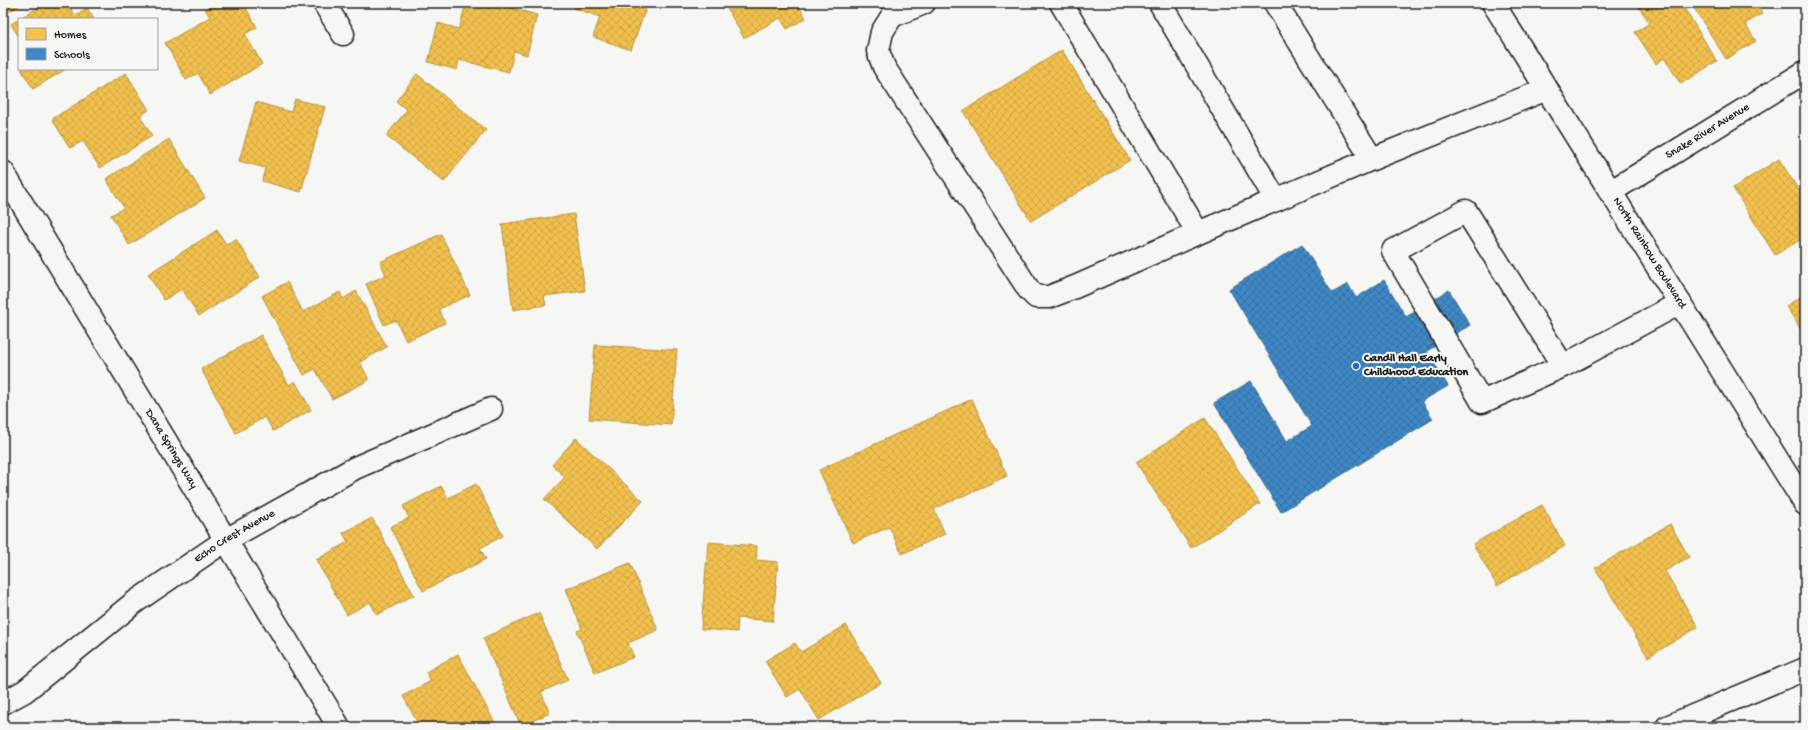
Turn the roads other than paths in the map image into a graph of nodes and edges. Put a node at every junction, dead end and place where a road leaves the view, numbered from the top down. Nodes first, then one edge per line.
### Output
1 (324, 3) edge
2 (924, 3) edge
3 (1061, 3) edge
4 (1160, 3) edge
5 (1274, 3) edge
6 (1493, 3) edge
7 (342, 34) dead end
8 (1805, 72) edge
9 (1547, 89) junction
10 (1372, 159) junction
11 (3, 172) edge
12 (1610, 192) junction
13 (1276, 200) junction
14 (1198, 233) junction
15 (1680, 303) junction
16 (1563, 366) junction
17 (491, 409) dead end
18 (1805, 504) edge
19 (226, 540) junction
20 (1805, 669) edge
21 (3, 703) edge
22 (339, 727) edge
23 (1667, 727) edge

1 - 7 street
2 - 14 street
3 - 14 street
4 - 13 street
5 - 10 street
6 - 9 street, North Rainbow Boulevard
8 - 12 street, Snake River Avenue
9 - 10 street
9 - 12 street, North Rainbow Boulevard
10 - 13 street
11 - 19 street, Dana Springs Way
12 - 15 street, North Rainbow Boulevard
13 - 14 street
15 - 16 street
15 - 18 street, North Rainbow Boulevard
16 - 16 street
17 - 19 street, Echo Crest Avenue
19 - 21 street, Echo Crest Avenue
19 - 22 street, Dana Springs Way
20 - 23 street

